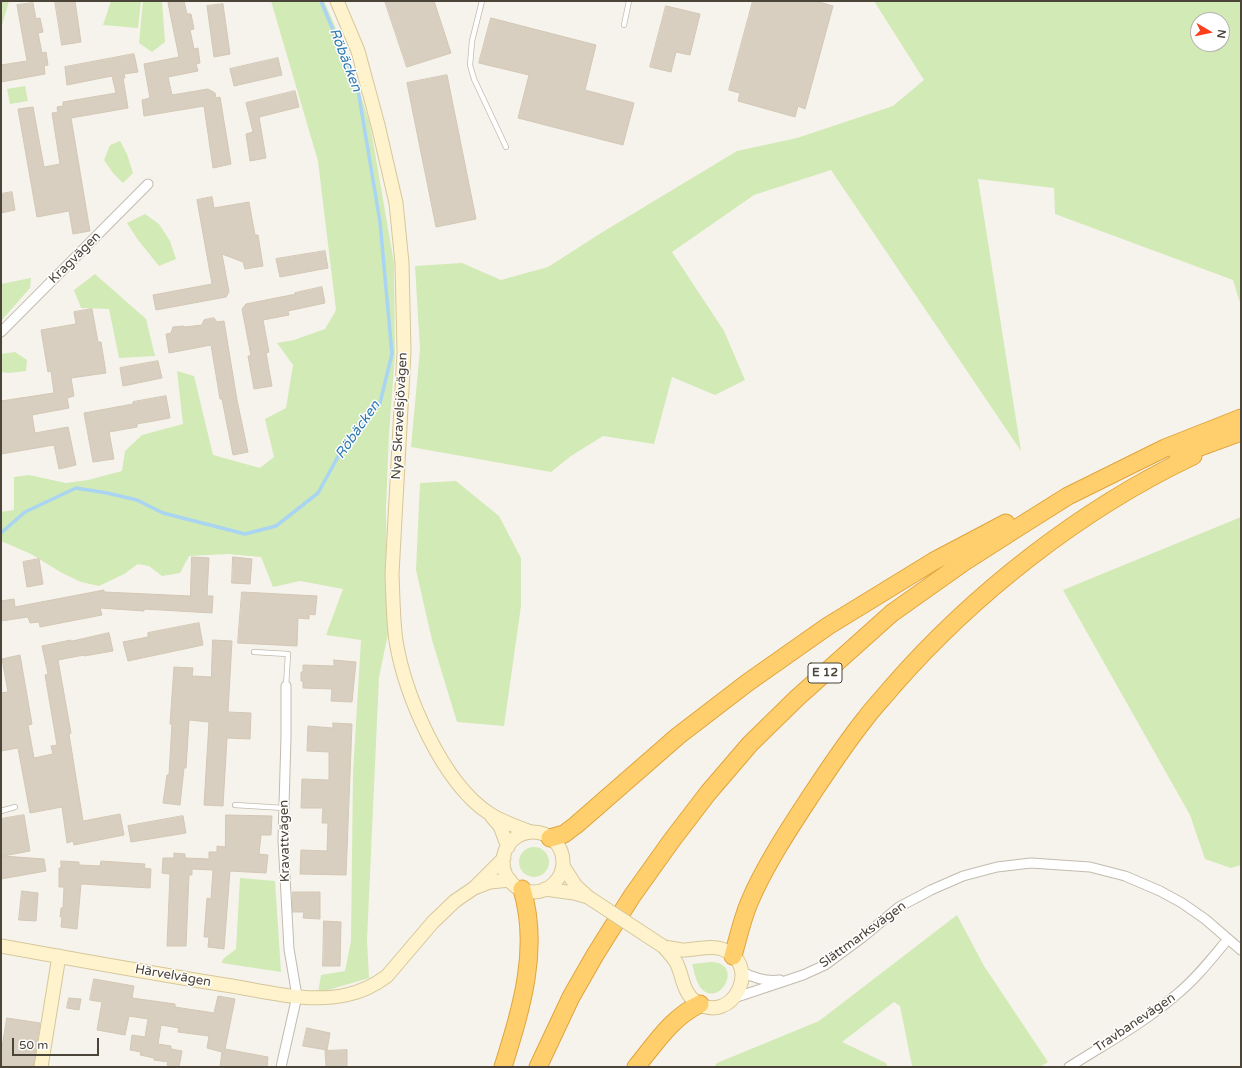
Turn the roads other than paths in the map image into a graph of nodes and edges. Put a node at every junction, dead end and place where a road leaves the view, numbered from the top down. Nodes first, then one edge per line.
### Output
1 (337, 1) edge
2 (482, 1) edge
3 (629, 1) edge
4 (624, 25) dead end
5 (506, 147) dead end
6 (148, 184) dead end
7 (1, 332) edge
8 (1241, 418) edge
9 (1241, 433) edge
10 (1068, 496) junction
11 (254, 652) dead end
12 (286, 686) joint
13 (235, 805) dead end
14 (15, 807) dead end
15 (284, 808) junction
16 (1, 811) edge
17 (489, 813) junction
18 (531, 832) junction
19 (550, 838) junction
20 (506, 852) junction
21 (563, 866) junction
22 (516, 885) junction
23 (474, 888) junction
24 (546, 889) junction
25 (588, 898) junction
26 (1228, 939) junction
27 (1, 946) edge
28 (664, 947) junction
29 (1241, 950) edge
30 (59, 956) junction
31 (733, 956) junction
32 (742, 972) junction
33 (791, 979) junction
34 (297, 996) junction
35 (734, 998) junction
36 (700, 1004) junction
37 (41, 1067) edge
38 (281, 1067) edge
39 (503, 1067) edge
40 (538, 1067) edge
41 (548, 1067) edge
42 (636, 1067) edge
43 (1069, 1067) edge

1 - 17 main road, Nya Skravelsjövägen
2 - 5 lane
3 - 4 lane
6 - 7 street, Kragvägen
8 - 10 highway, E 12
9 - 31 highway
9 - 41 highway, E 12
10 - 19 highway
10 - 40 highway, E 12
11 - 12 lane
12 - 15 street, Kravattvägen
13 - 15 lane
14 - 16 lane
15 - 34 street, Kravattvägen
17 - 18 main road, Nya Skravelsjövägen
17 - 20 main road, Nya Skravelsjövägen
18 - 19 main road
18 - 20 main road
19 - 21 main road
20 - 22 main road
20 - 23 main road
21 - 24 main road
21 - 25 main road
22 - 23 main road
22 - 24 main road
22 - 39 highway
23 - 34 main road, Härvelvägen
24 - 25 main road
25 - 28 main road, bridge
26 - 29 street, Slättmarksvägen
26 - 33 street, Slättmarksvägen
26 - 43 street, Travbanevägen
27 - 30 main road, Härvelvägen
28 - 31 main road
28 - 36 main road
30 - 34 main road, Härvelvägen
30 - 37 main road
31 - 32 main road
32 - 33 street, Slättmarksvägen
32 - 35 main road
33 - 35 street, Slättmarksvägen
34 - 38 street
35 - 36 main road
36 - 42 highway

